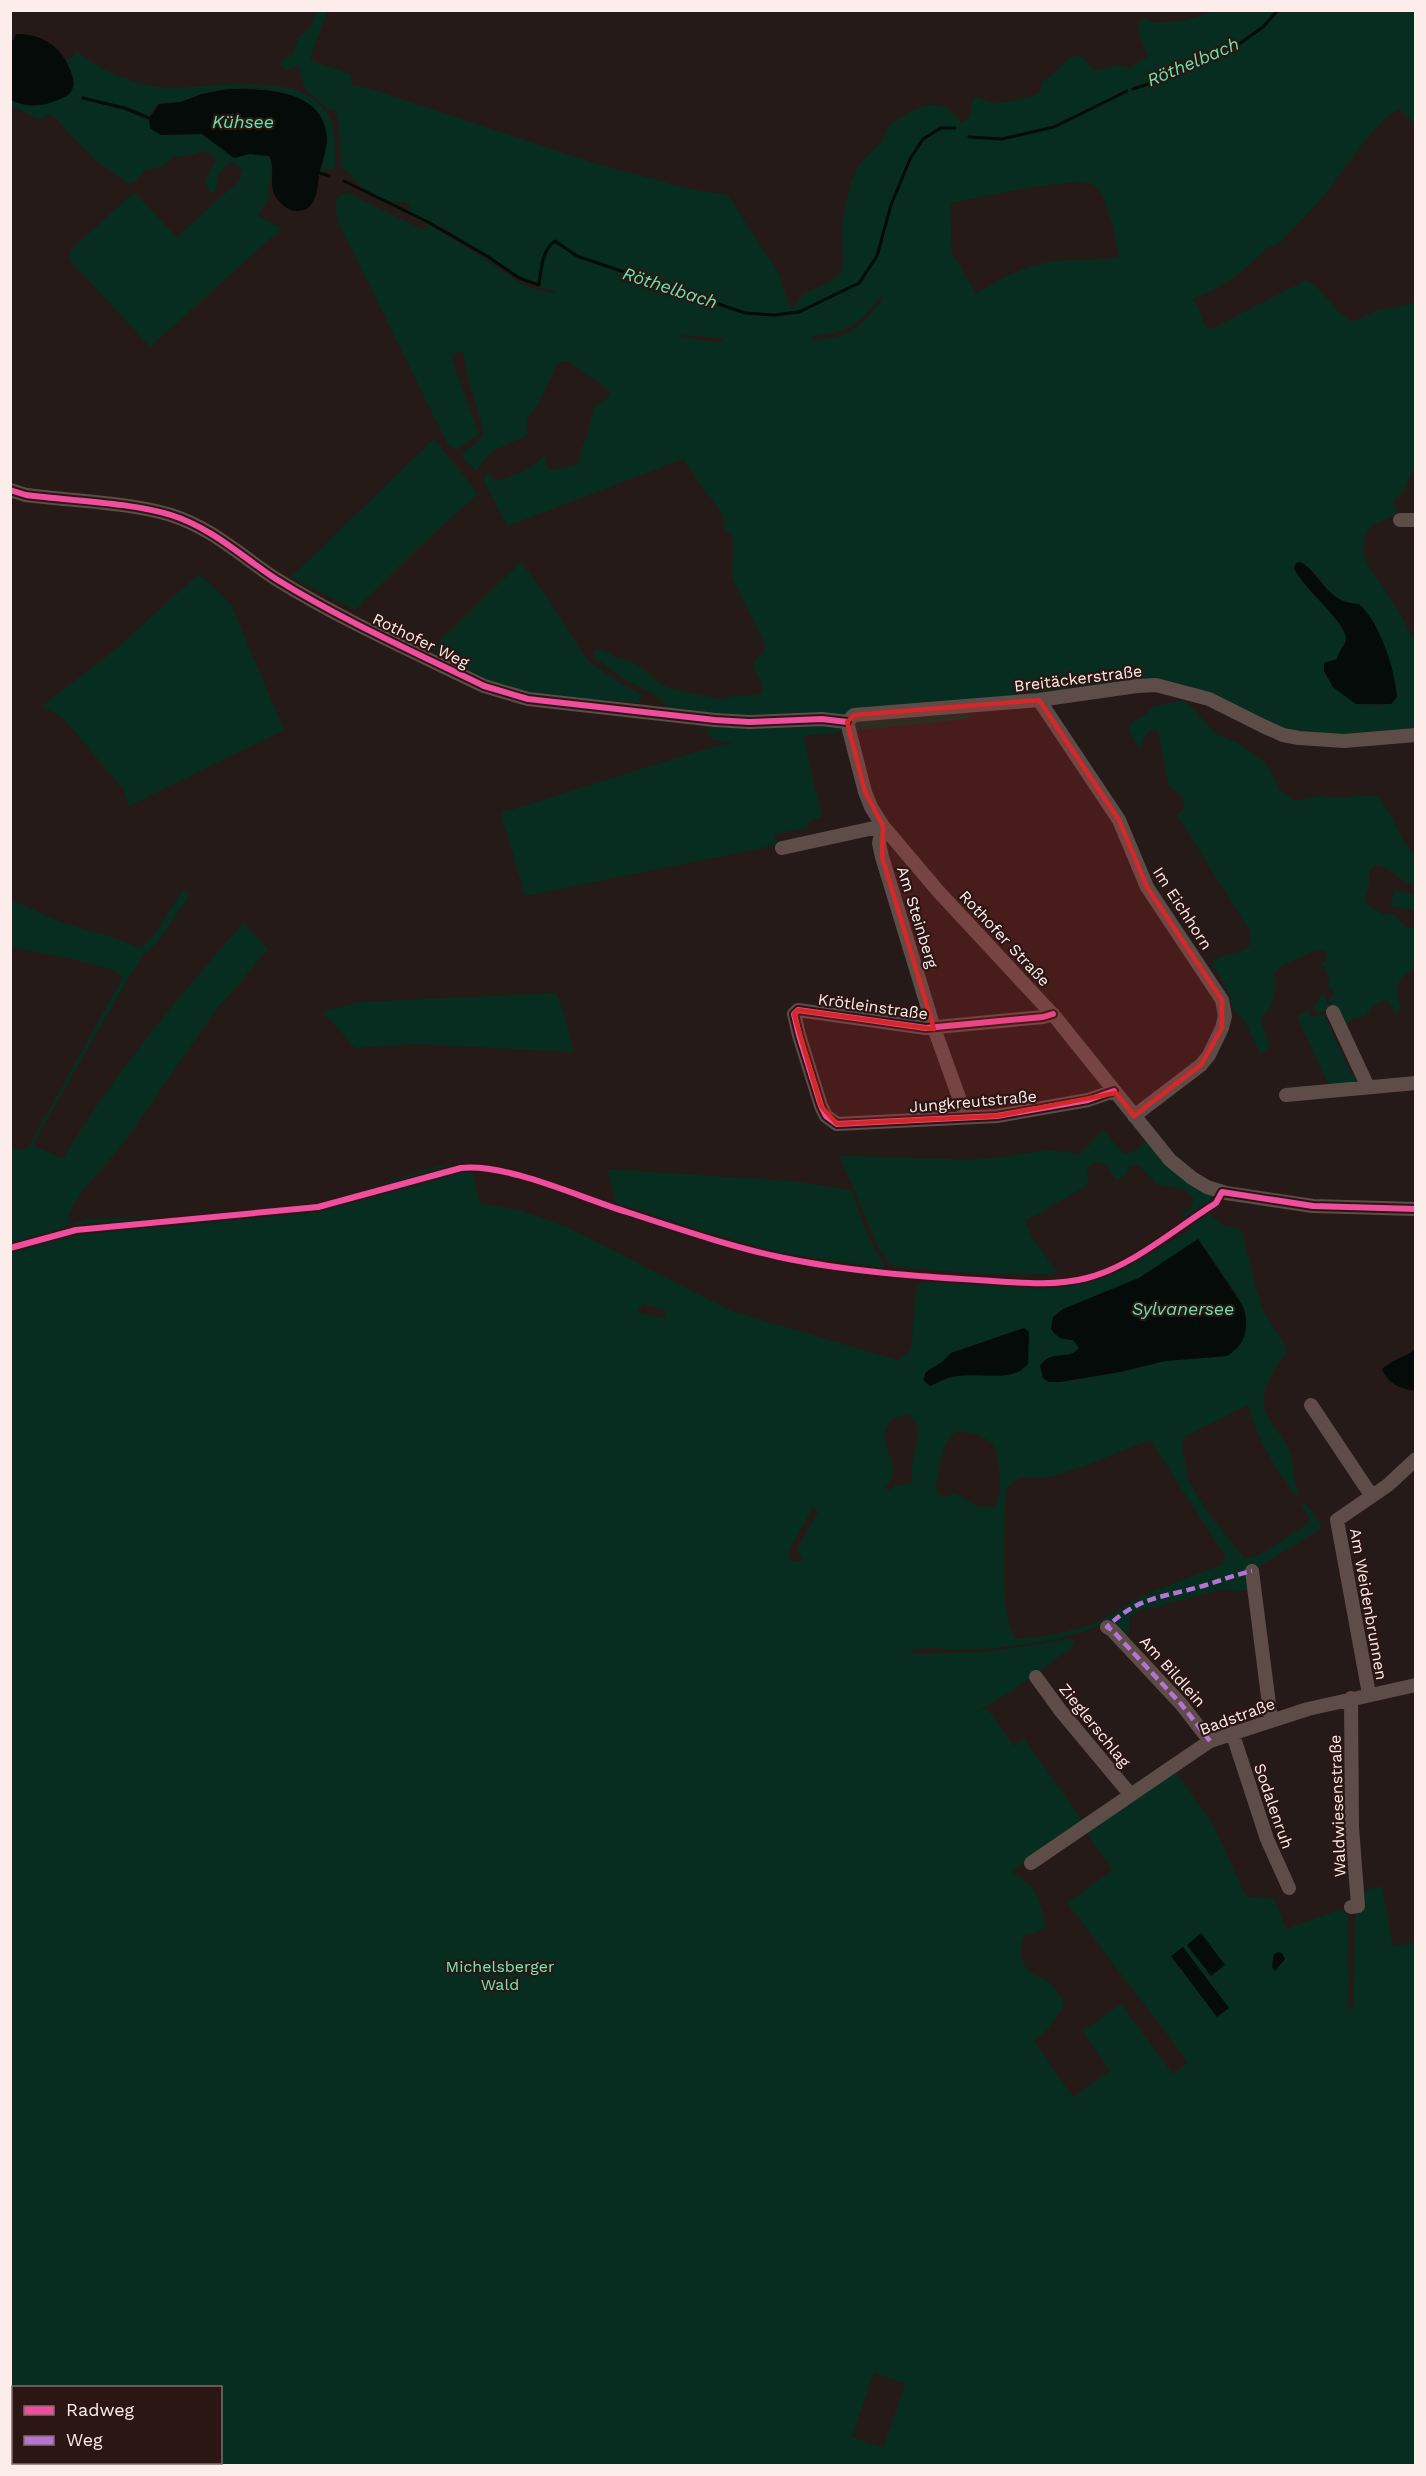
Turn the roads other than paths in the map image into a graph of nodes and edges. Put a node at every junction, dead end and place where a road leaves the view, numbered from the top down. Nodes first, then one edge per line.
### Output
1 (10, 489) edge
2 (1400, 520) dead end
3 (1416, 520) edge
4 (1039, 700) junction
5 (847, 722) junction
6 (1416, 735) edge
7 (884, 826) junction
8 (782, 848) dead end
9 (1333, 1012) dead end
10 (1053, 1014) junction
11 (934, 1028) junction
12 (1416, 1083) edge
13 (1368, 1087) junction
14 (1114, 1091) junction
15 (1286, 1095) dead end
16 (1134, 1116) junction
17 (966, 1117) junction
18 (831, 1122) joint
19 (1416, 1209) edge
20 (1311, 1405) dead end
21 (1416, 1459) edge
22 (1371, 1495) junction
23 (1252, 1571) dead end
24 (1107, 1627) dead end
25 (1036, 1677) dead end
26 (1416, 1685) edge
27 (1369, 1694) junction
28 (1351, 1698) junction
29 (1271, 1720) junction
30 (1232, 1732) junction
31 (1210, 1741) junction
32 (1130, 1794) junction
33 (1031, 1863) dead end
34 (1289, 1888) dead end
35 (1351, 1907) dead end

1 - 5 street, Rothofer Weg
2 - 3 street
4 - 5 street, Breitäckerstraße
4 - 6 street, Breitäckerstraße
4 - 16 street, Im Eichhorn
5 - 7 street, Rothofer Straße
7 - 8 street
7 - 10 street, Rothofer Straße
7 - 11 street, Am Steinberg
9 - 13 street
10 - 11 street, Krötleinstraße
10 - 14 street, Rothofer Straße
11 - 17 street, Am Steinberg
11 - 18 street, Krötleinstraße
12 - 13 street
13 - 15 street
14 - 16 street, Rothofer Straße
14 - 17 street, Jungkreutstraße
16 - 19 street, Rothofer Straße
17 - 18 street, Jungkreutstraße
20 - 22 street
21 - 22 street
22 - 27 street, Am Weidenbrunnen
23 - 29 street
24 - 31 street, Am Bildlein
25 - 32 street, Zieglerschlag
26 - 27 street, Badstraße
27 - 28 street, Badstraße
28 - 29 street, Badstraße
28 - 35 street, Waldwiesenstraße
29 - 30 street, Badstraße
30 - 31 street, Badstraße
30 - 34 street, Sodalenruh
31 - 32 street, Badstraße
32 - 33 street, Badstraße

